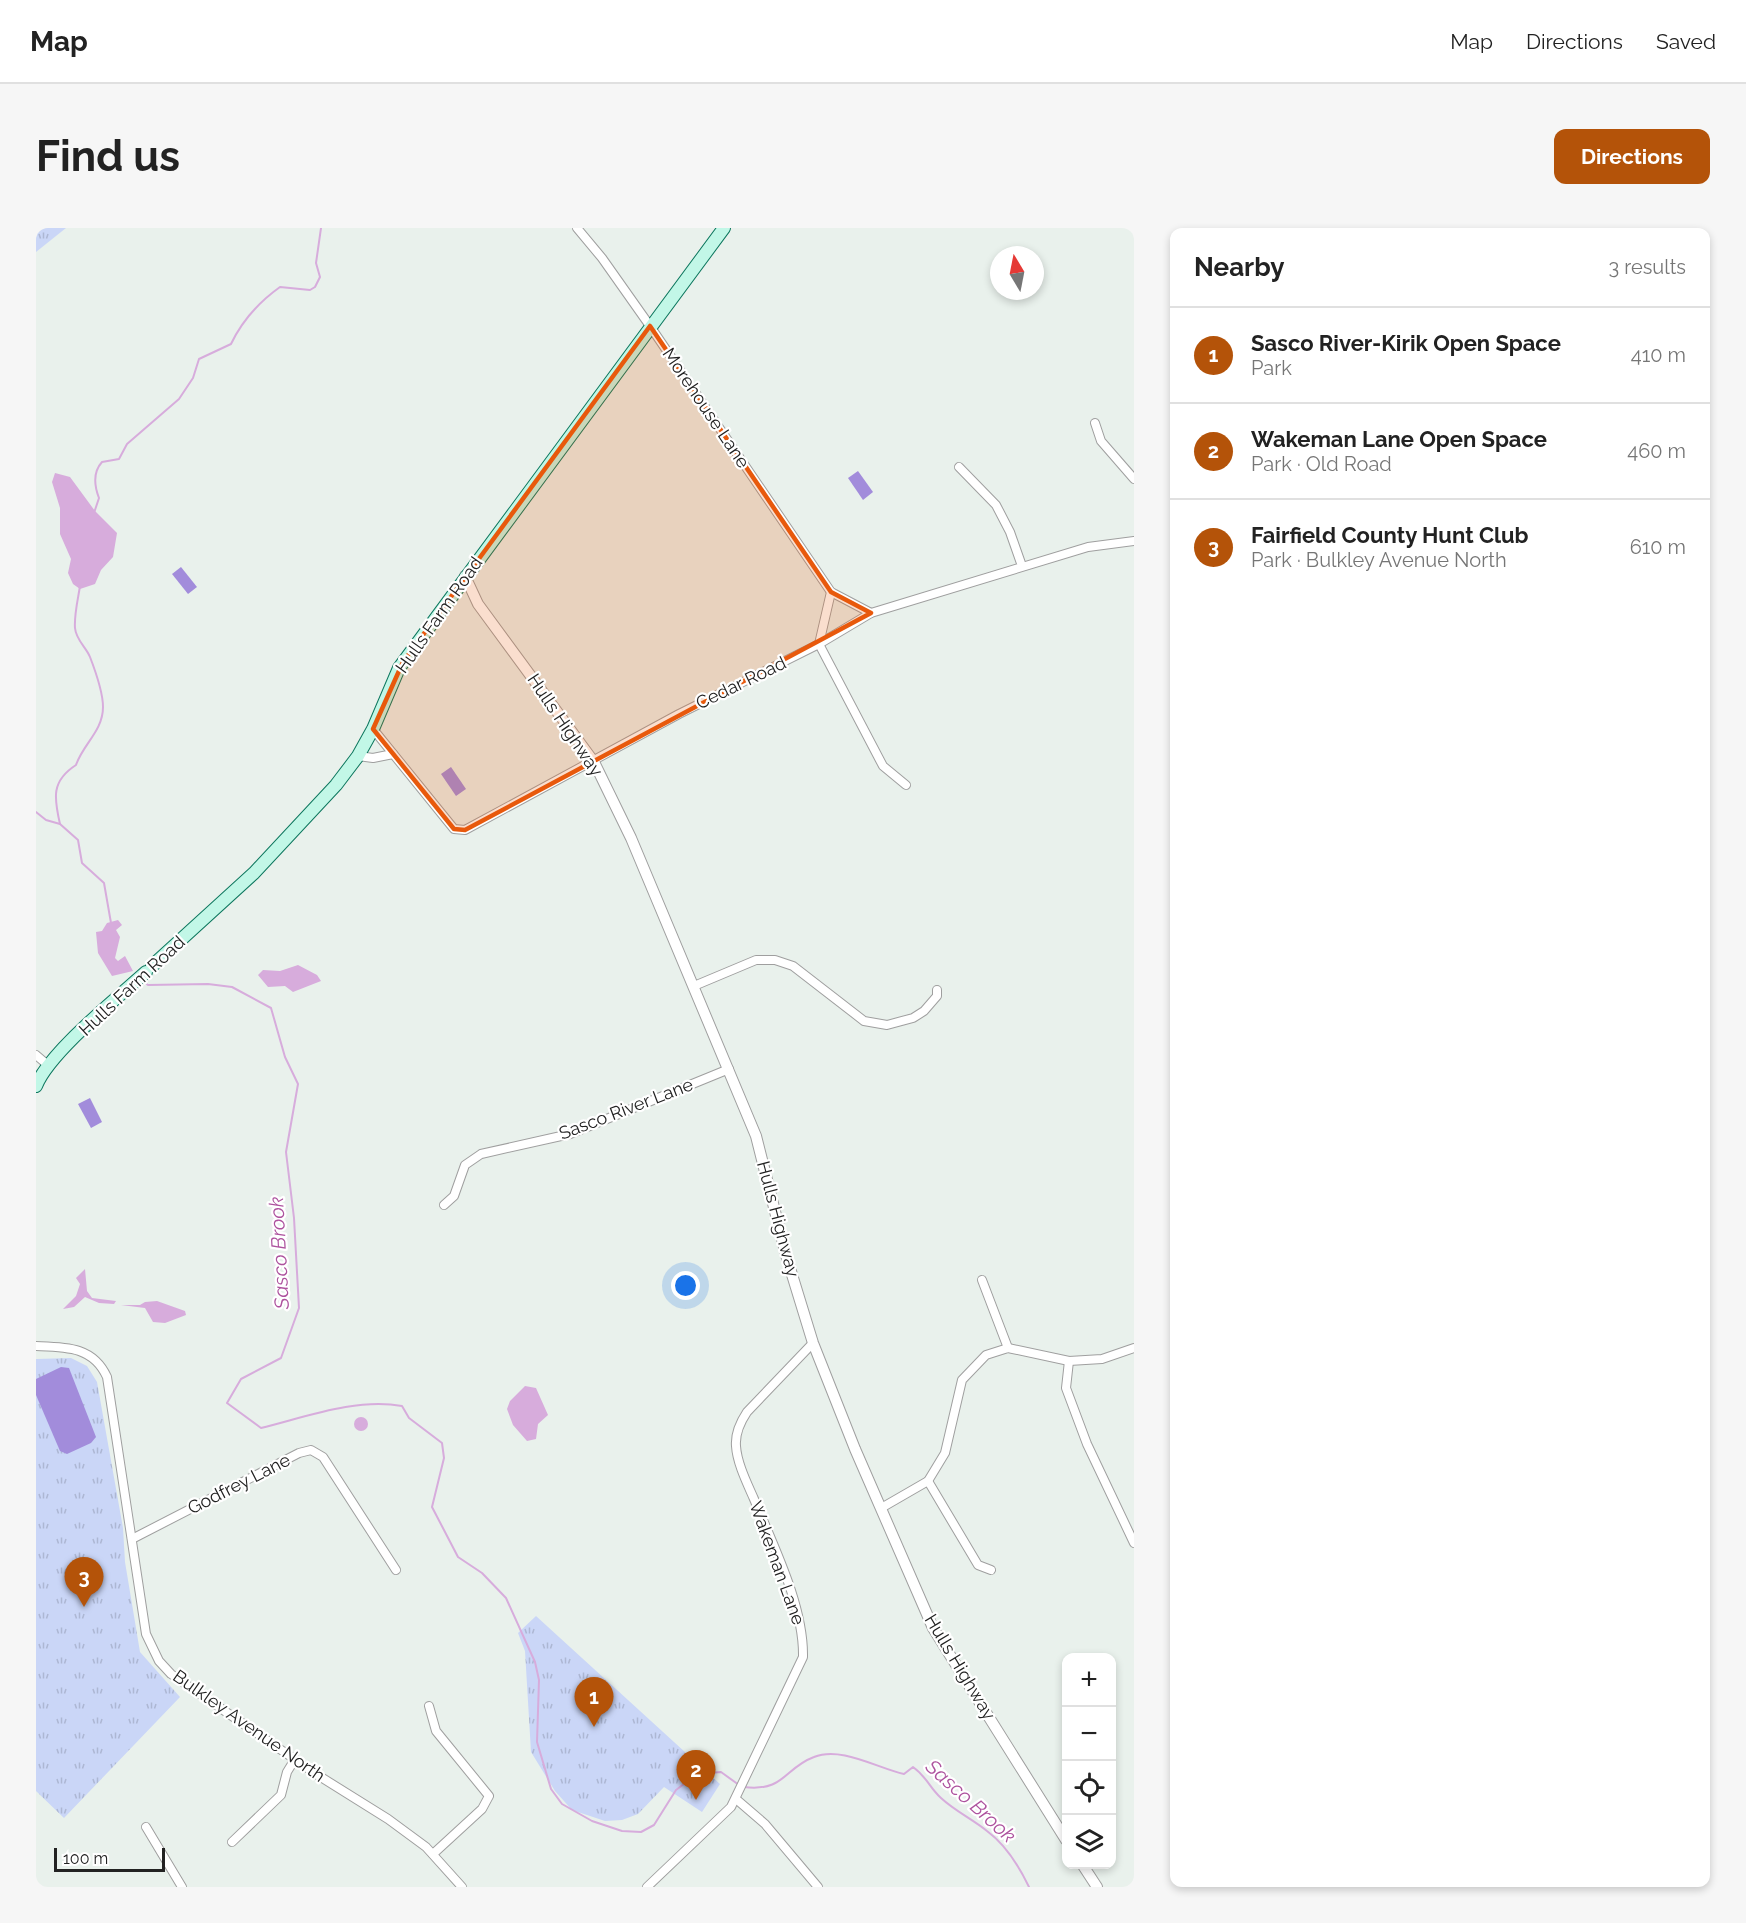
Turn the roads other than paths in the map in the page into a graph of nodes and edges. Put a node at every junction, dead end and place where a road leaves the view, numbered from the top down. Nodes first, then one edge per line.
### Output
1 (577, 228) edge
2 (724, 228) edge
3 (650, 326) junction
4 (1095, 423) dead end
5 (959, 467) dead end
6 (1134, 479) edge
7 (1134, 541) edge
8 (1022, 566) junction
9 (465, 576) junction
10 (457, 589) junction
11 (831, 592) junction
12 (478, 604) junction
13 (871, 613) junction
14 (819, 644) junction
15 (373, 729) junction
16 (393, 754) junction
17 (358, 756) junction
18 (594, 762) junction
19 (906, 785) dead end
20 (694, 986) junction
21 (937, 990) dead end
22 (36, 1055) edge
23 (52, 1061) junction
24 (729, 1069) junction
25 (37, 1079) edge
26 (444, 1205) dead end
27 (982, 1280) dead end
28 (813, 1343) junction
29 (36, 1346) edge
30 (1008, 1348) junction
31 (1134, 1348) edge
32 (1069, 1361) junction
33 (928, 1481) junction
34 (883, 1507) junction
35 (132, 1539) junction
36 (1134, 1543) edge
37 (396, 1570) dead end
38 (991, 1570) dead end
39 (429, 1706) dead end
40 (295, 1759) junction
41 (737, 1795) junction
42 (146, 1827) dead end
43 (1062, 1834) edge
44 (232, 1842) dead end
45 (433, 1854) junction
46 (1085, 1869) edge
47 (183, 1887) edge
48 (462, 1887) edge
49 (647, 1887) edge
50 (818, 1887) edge
51 (1097, 1887) edge

1 - 3 street, Morehouse Lane
2 - 3 main road, Hulls Farm Road
3 - 9 main road, Hulls Farm Road
3 - 11 street, Morehouse Lane
4 - 6 street
5 - 8 street
7 - 8 street, Cedar Road
8 - 13 street, Cedar Road
9 - 10 main road, Hulls Farm Road
9 - 12 street, Hulls Highway
10 - 12 street, Hulls Highway
10 - 15 main road, Hulls Farm Road
11 - 13 street, Morehouse Lane
11 - 14 street
12 - 18 street, Hulls Highway
13 - 14 street, Cedar Road
14 - 18 street, Cedar Road
14 - 19 street
15 - 16 street, Cedar Road
15 - 17 main road, Hulls Farm Road
16 - 17 street
16 - 18 street, Cedar Road
17 - 23 main road, Hulls Farm Road
18 - 20 street, Hulls Highway
20 - 21 street
20 - 24 street, Hulls Highway
22 - 23 street
23 - 25 main road, Hulls Farm Road
24 - 26 street, Sasco River Lane
24 - 28 street, Hulls Highway
27 - 30 street
28 - 34 street, Hulls Highway
28 - 41 street, Wakeman Lane
29 - 35 street, Bulkley Avenue North
30 - 32 street
30 - 33 street
31 - 32 street
32 - 36 street
33 - 34 street
33 - 38 street
34 - 43 street, Hulls Highway
35 - 37 street, Godfrey Lane
35 - 40 street, Bulkley Avenue North
39 - 45 street
40 - 44 street
40 - 45 street, Bulkley Avenue North
41 - 49 street
41 - 50 street
42 - 47 street
45 - 48 street, Bulkley Avenue North
46 - 51 street

